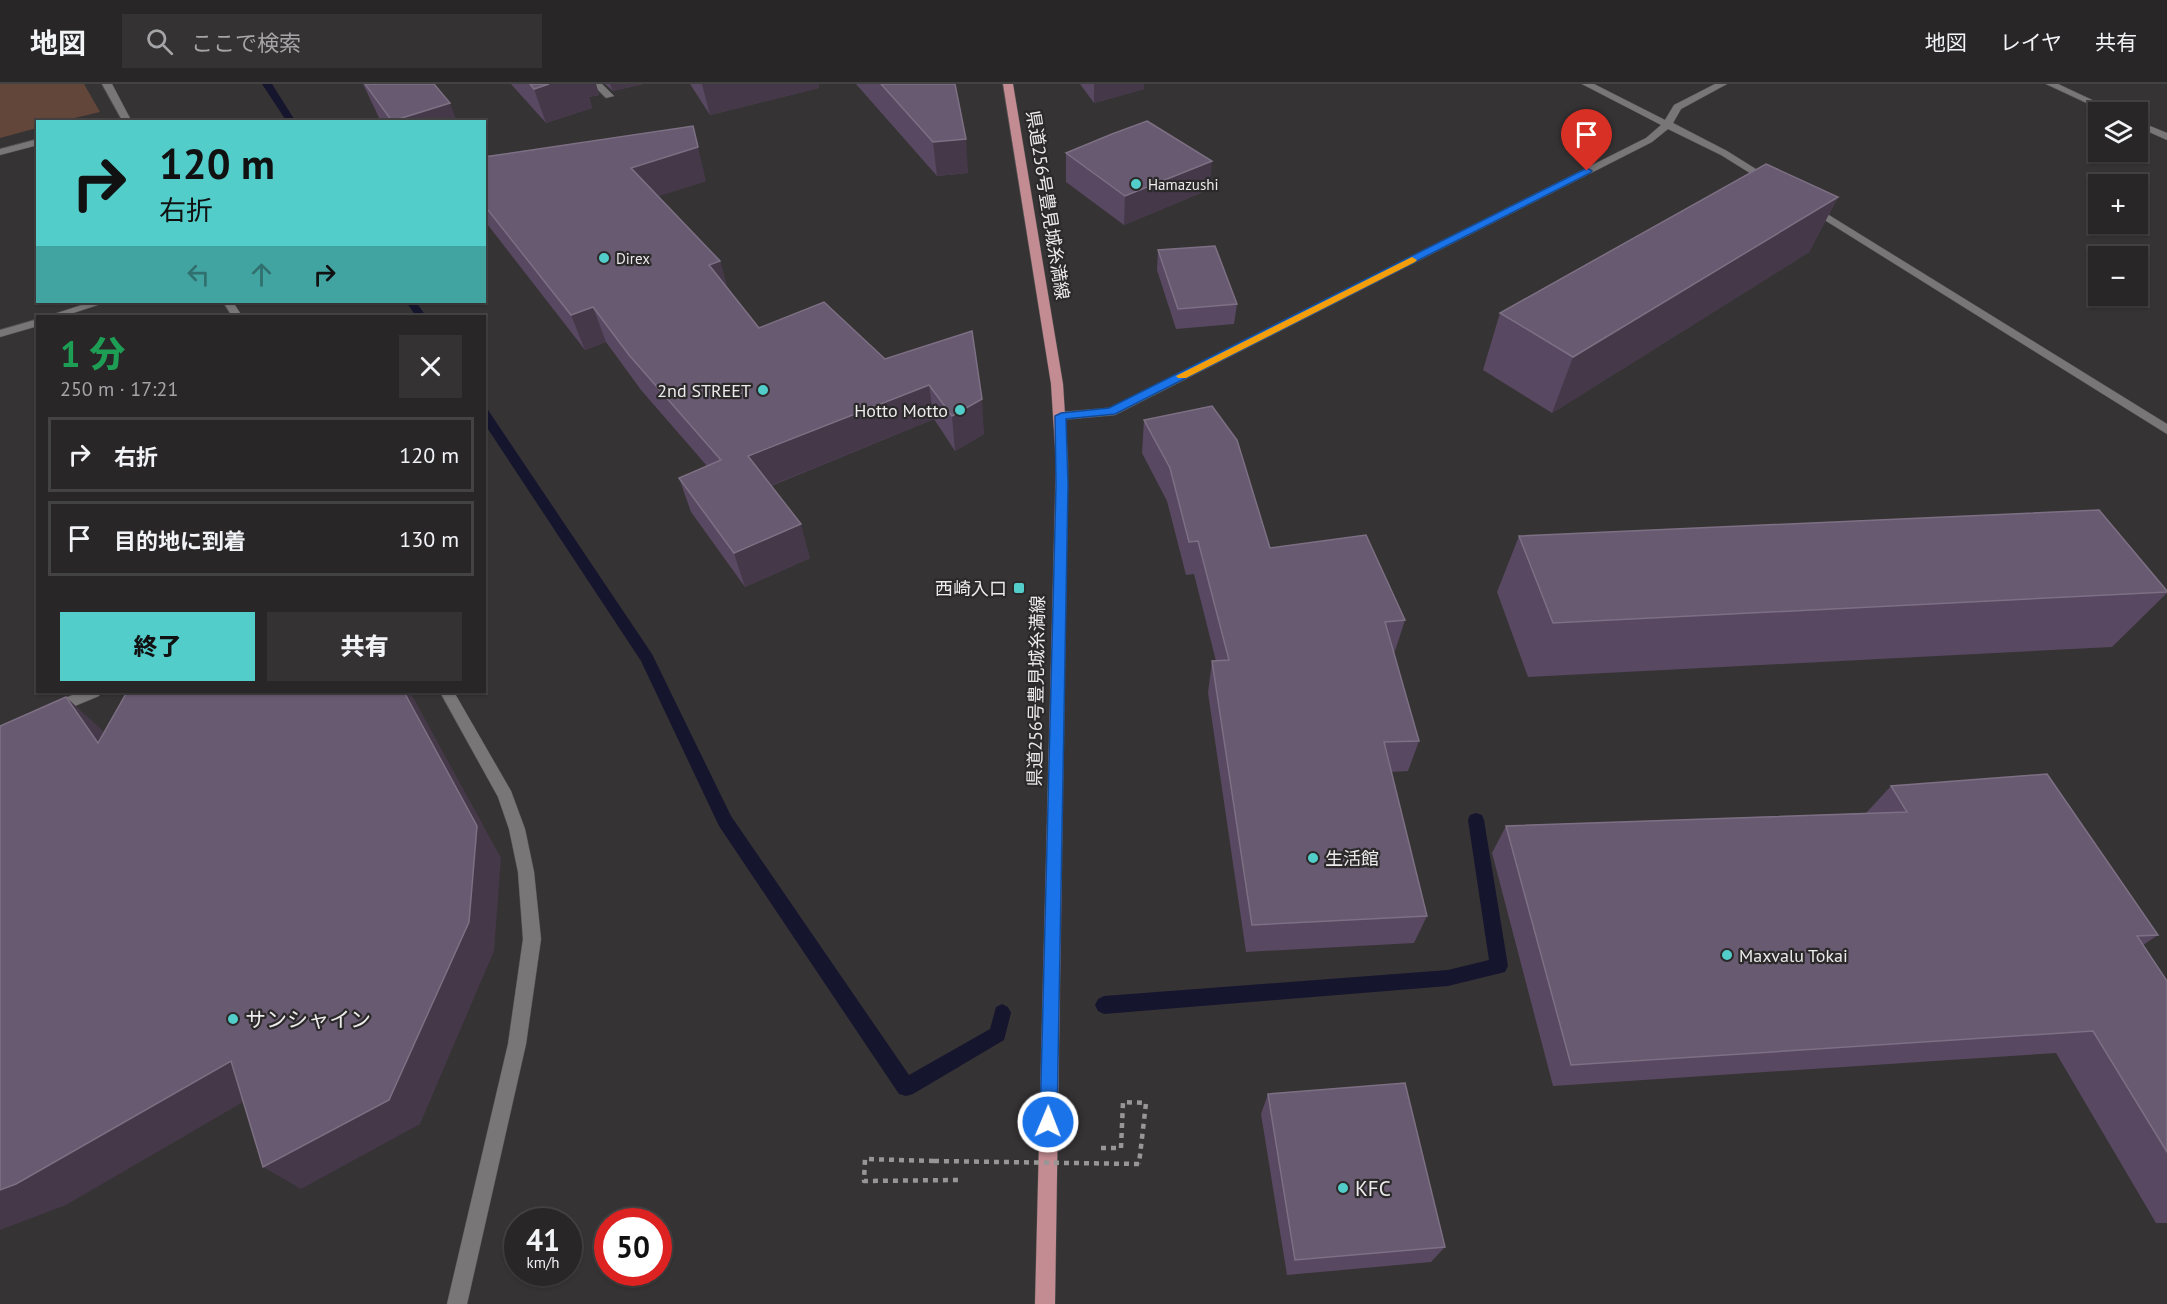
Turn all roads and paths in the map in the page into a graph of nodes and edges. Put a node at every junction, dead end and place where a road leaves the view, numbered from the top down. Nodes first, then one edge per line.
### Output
1 (107, 84) edge
2 (597, 84) edge
3 (1008, 84) edge
4 (1587, 84) edge
5 (1722, 84) edge
6 (2051, 84) edge
7 (609, 96) dead end
8 (2091, 102) edge
9 (127, 120) edge
10 (1667, 125) junction
11 (2148, 128) edge
12 (2167, 137) edge
13 (36, 143) edge
14 (0, 152) edge
15 (1785, 190) edge
16 (1805, 203) edge
17 (98, 303) edge
18 (67, 314) edge
19 (36, 323) edge
20 (0, 334) edge
21 (1061, 416) junction
22 (2167, 429) edge
23 (92, 693) edge
24 (448, 693) edge
25 (42, 714) edge
26 (1101, 1148) dead end
27 (958, 1180) dead end
28 (457, 1304) edge
29 (1045, 1304) edge

1 - 9 street
2 - 7 street
3 - 21 main road, 県道256号豊見城糸満線
4 - 10 street
5 - 10 street
6 - 8 street
10 - 15 street
10 - 21 street
11 - 12 street
13 - 14 street
16 - 22 street
17 - 18 street
19 - 20 street
21 - 29 main road, 県道256号豊見城糸満線
23 - 25 street
24 - 28 street
26 - 27 path, bridge

